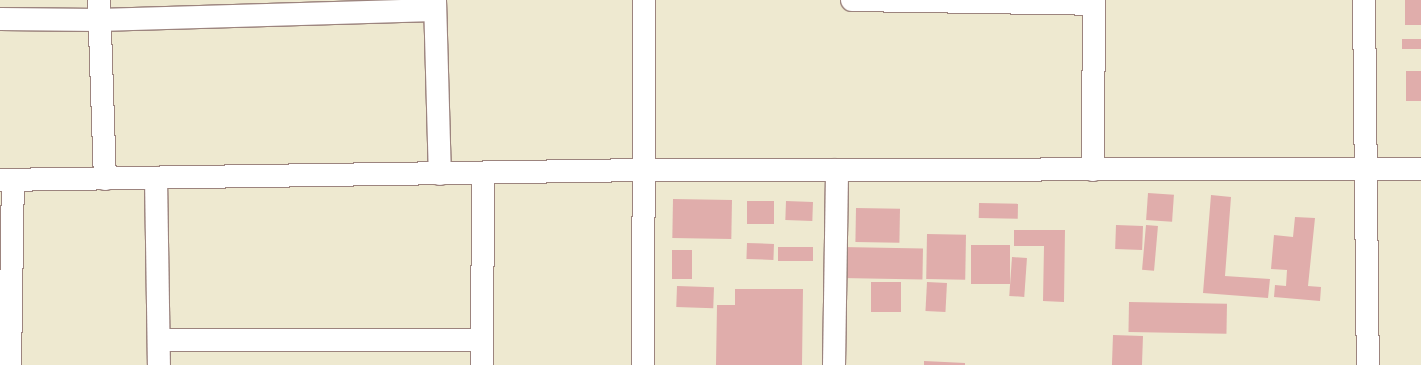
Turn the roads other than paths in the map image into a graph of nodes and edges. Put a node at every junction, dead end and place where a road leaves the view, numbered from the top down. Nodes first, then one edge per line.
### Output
1 (644, 0) edge
2 (852, 0) edge
3 (1364, 0) edge
4 (984, 1) edge
5 (1094, 2) edge
6 (435, 5) edge
7 (99, 10) edge
8 (0, 19) edge
9 (1367, 169) junction
10 (1421, 169) edge
11 (643, 170) junction
12 (837, 170) junction
13 (1093, 170) junction
14 (483, 173) junction
15 (440, 174) junction
16 (156, 178) junction
17 (105, 179) junction
18 (6, 180) edge
19 (159, 340) junction
20 (482, 340) junction
21 (10, 365) edge
22 (159, 365) edge
23 (482, 365) edge
24 (643, 365) edge
25 (834, 365) edge
26 (1368, 365) edge

1 - 11 street
2 - 4 street
3 - 9 street
4 - 5 street
5 - 13 street
6 - 7 street
6 - 15 street
7 - 8 street
7 - 17 street
9 - 10 street
9 - 13 street
9 - 26 street
11 - 12 street
11 - 14 street
11 - 24 street
12 - 13 street
12 - 25 street
14 - 15 street
14 - 20 street
15 - 16 street
16 - 17 street
16 - 19 street
17 - 18 street
18 - 21 street
19 - 20 street
19 - 22 street
20 - 23 street

